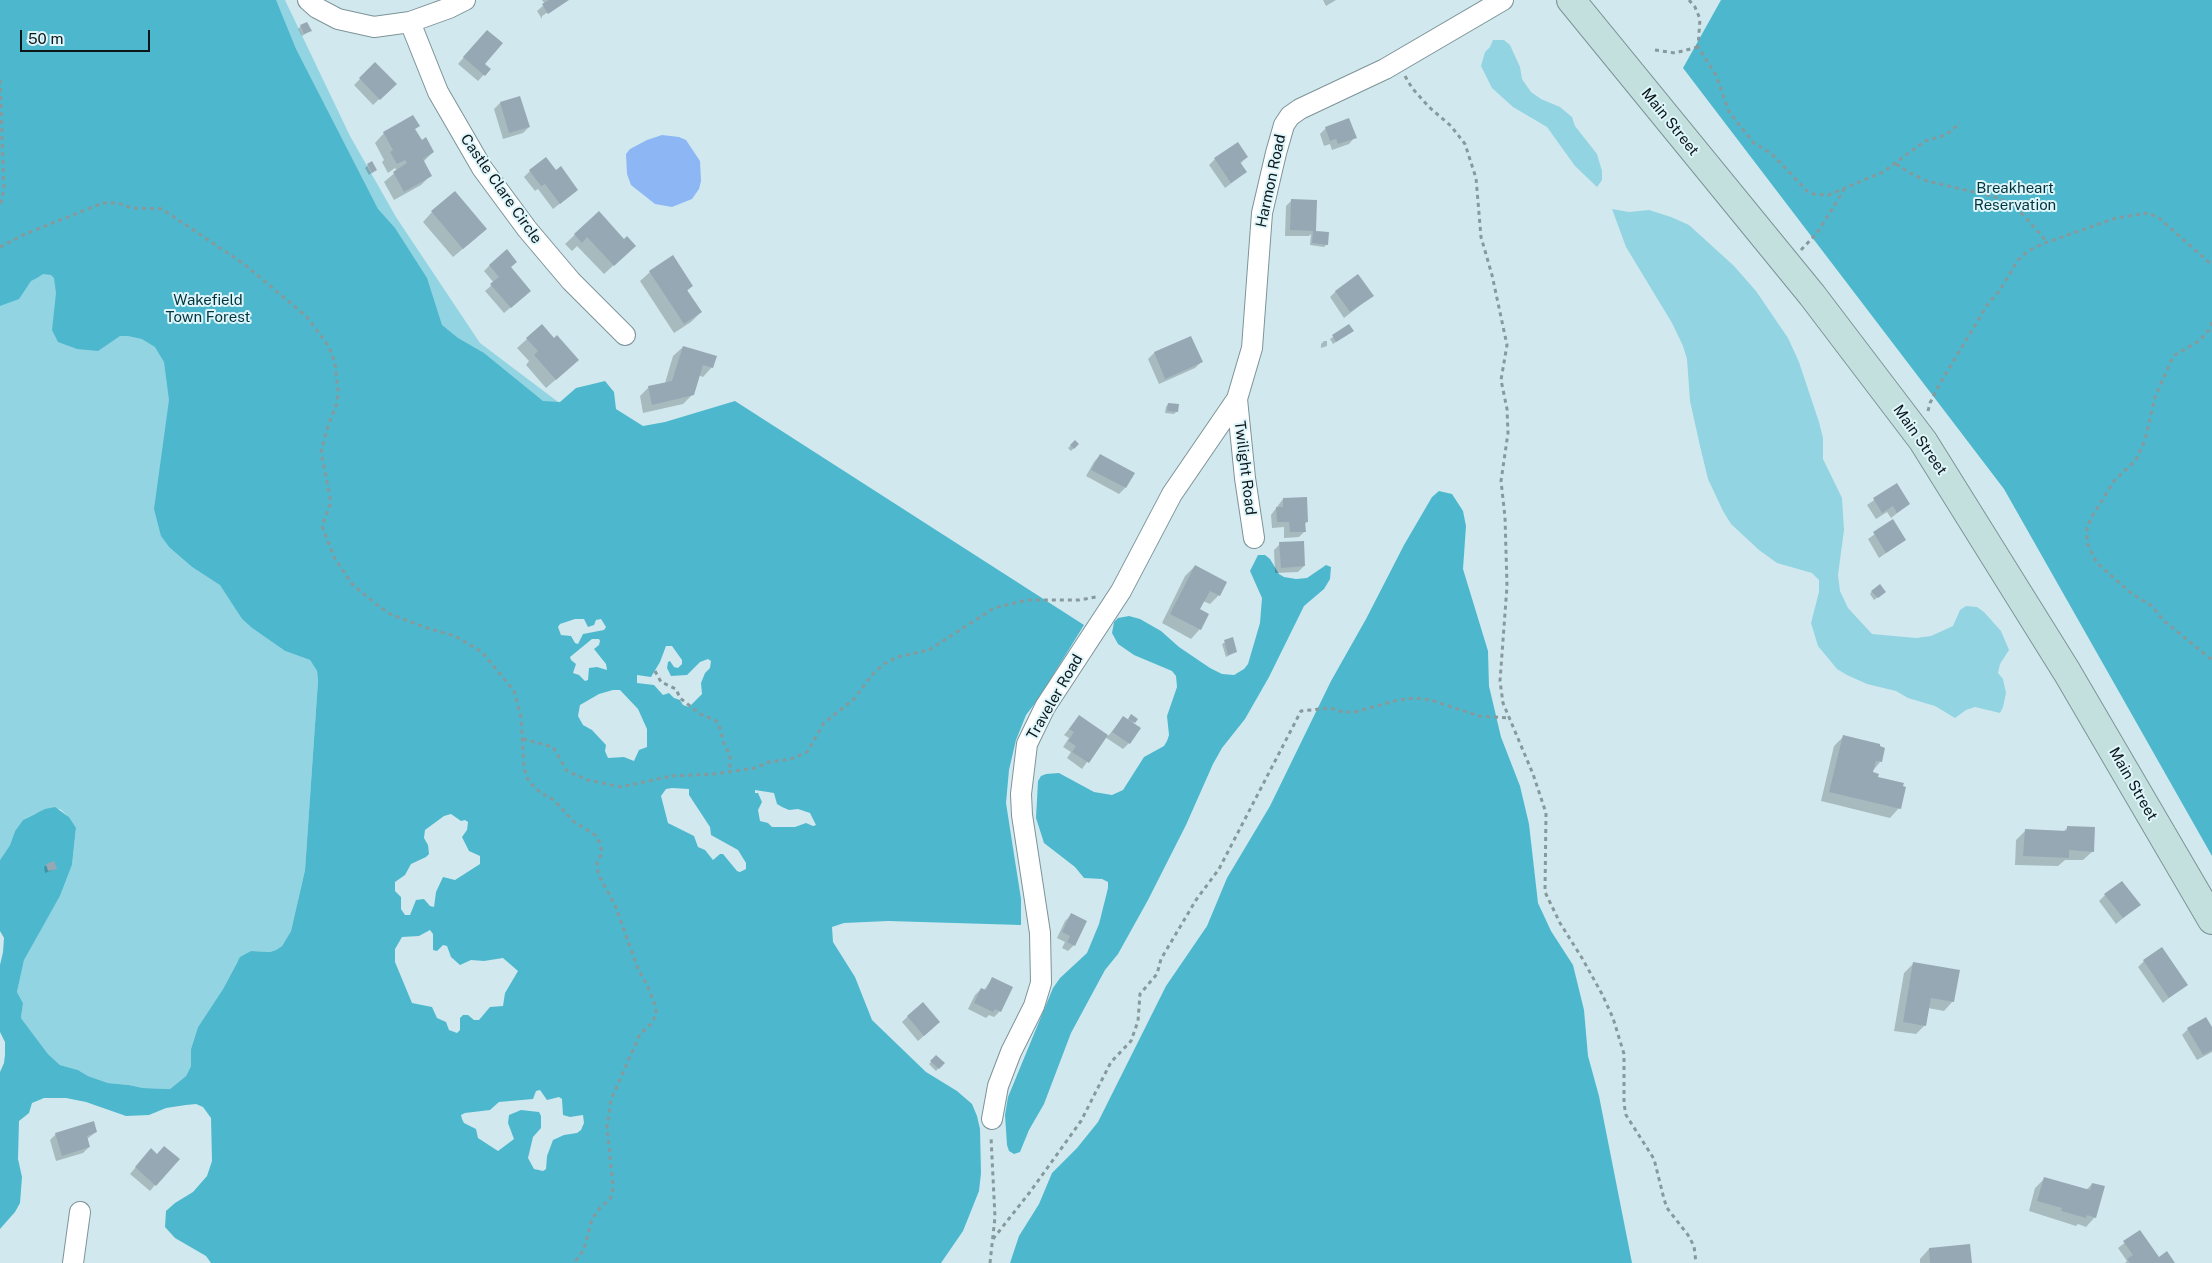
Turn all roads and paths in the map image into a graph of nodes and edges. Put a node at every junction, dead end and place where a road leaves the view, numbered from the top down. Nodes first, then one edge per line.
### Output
1 (308, 0) edge
2 (465, 0) edge
3 (1503, 0) edge
4 (1571, 0) edge
5 (1689, 0) edge
6 (410, 22) junction
7 (1698, 47) junction
8 (1656, 50) dead end
9 (1397, 62) junction
10 (0, 80) edge
11 (1960, 123) dead end
12 (1896, 164) junction
13 (1844, 189) junction
14 (0, 207) edge
15 (2047, 242) junction
16 (0, 247) edge
17 (1787, 265) junction
18 (2212, 265) edge
19 (2212, 322) edge
20 (626, 335) dead end
21 (1238, 398) junction
22 (1923, 441) junction
23 (1254, 538) dead end
24 (1121, 590) junction
25 (2212, 660) edge
26 (655, 671) dead end
27 (1508, 718) junction
28 (523, 739) junction
29 (730, 772) junction
30 (2212, 920) edge
31 (992, 1119) joint
32 (80, 1212) dead end
33 (993, 1239) junction
34 (73, 1263) edge
35 (574, 1263) edge
36 (990, 1263) edge
37 (1696, 1263) edge

1 - 6 street
2 - 6 street
3 - 9 street, Harmon Road
4 - 17 main road, Main Street
5 - 7 path
6 - 20 street, Castle Clare Circle
7 - 8 path
7 - 13 path
9 - 21 street, Harmon Road
9 - 27 path
10 - 14 path
11 - 12 path
12 - 13 path
12 - 15 path
13 - 17 path
15 - 18 path
15 - 22 path
16 - 28 path
17 - 22 main road, Main Street
19 - 25 path
21 - 23 street, Twilight Road
21 - 24 street, Traveler Road
22 - 30 main road, Main Street
24 - 29 path
24 - 31 street, Traveler Road
26 - 29 path
27 - 33 path
27 - 37 path
28 - 29 path
28 - 35 path
31 - 33 path
32 - 34 street
33 - 36 path

